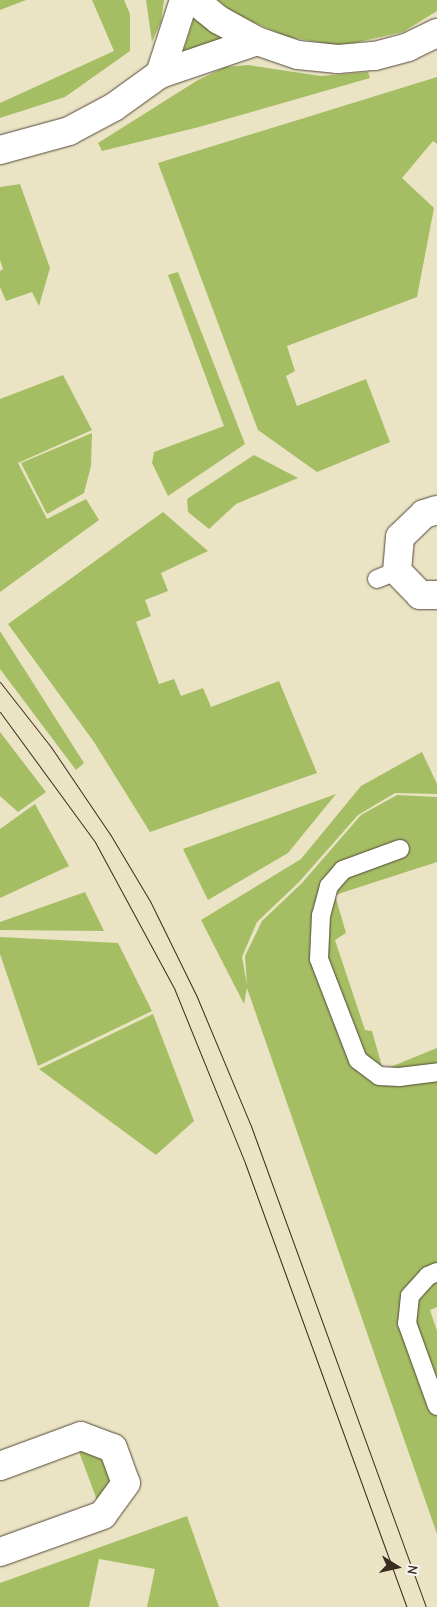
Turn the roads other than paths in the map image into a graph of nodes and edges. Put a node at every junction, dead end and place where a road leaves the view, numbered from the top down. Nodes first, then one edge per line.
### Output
1 (184, 0) edge
2 (194, 0) edge
3 (437, 33) edge
4 (257, 41) junction
5 (160, 74) junction
6 (0, 150) edge
7 (437, 510) edge
8 (437, 595) edge
9 (400, 849) dead end
10 (437, 1072) edge
11 (437, 1272) edge
12 (437, 1406) edge
13 (0, 1466) edge
14 (0, 1552) edge

1 - 5 street
2 - 4 street
3 - 4 street
4 - 5 street
5 - 6 street
7 - 8 street
9 - 10 lane
11 - 12 lane
13 - 14 street

